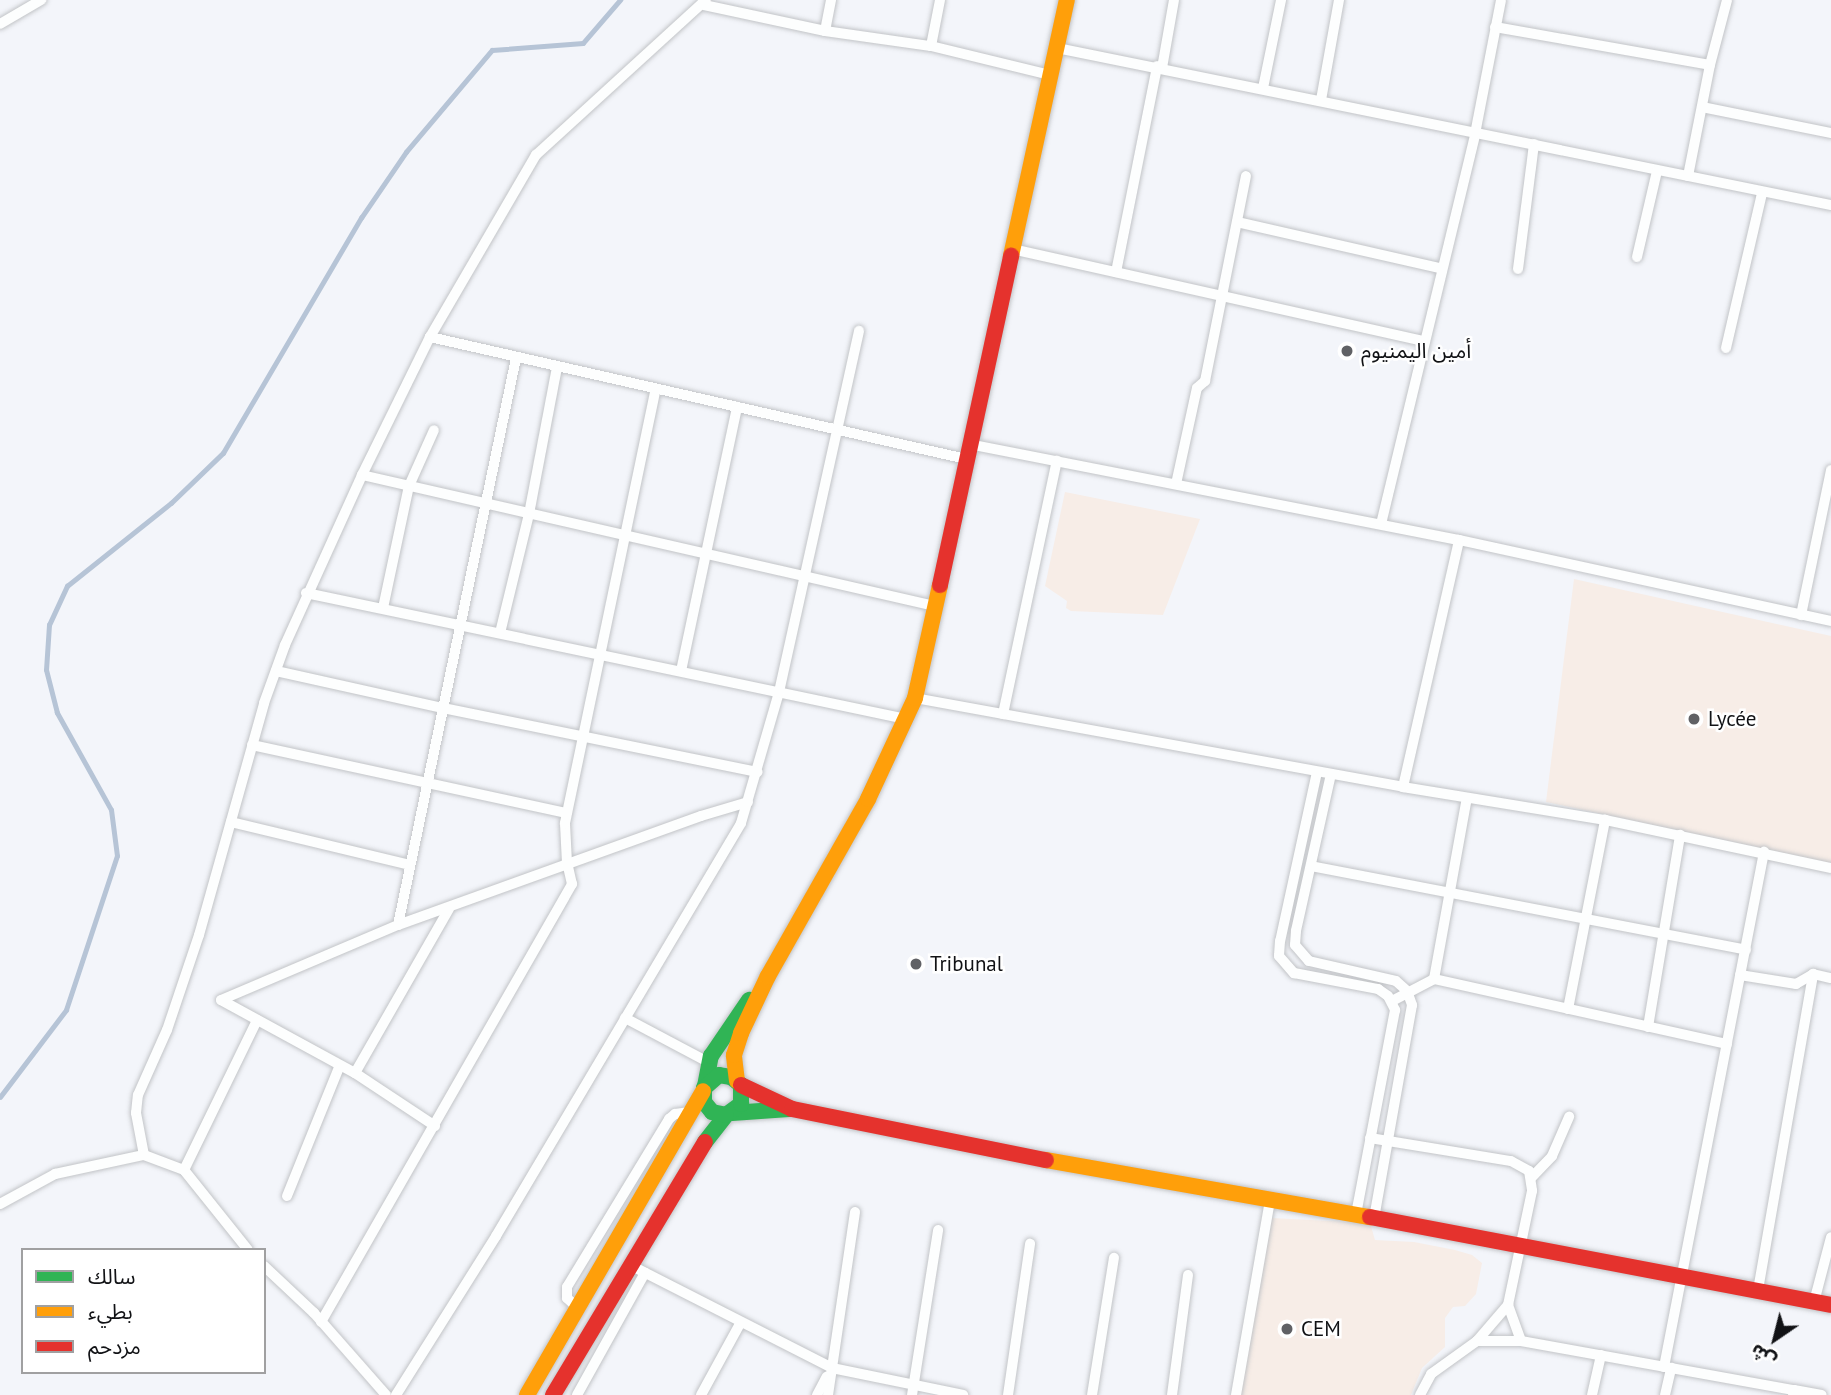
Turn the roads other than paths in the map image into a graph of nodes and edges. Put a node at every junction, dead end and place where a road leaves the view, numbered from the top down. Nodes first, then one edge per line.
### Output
1 (41, 0) edge
2 (831, 0) edge
3 (940, 0) edge
4 (1068, 0) edge
5 (1174, 0) edge
6 (1281, 0) edge
7 (1339, 0) edge
8 (1501, 0) edge
9 (1727, 0) edge
10 (705, 2) edge
11 (0, 24) edge
12 (1495, 27) junction
13 (824, 32) junction
14 (931, 46) junction
15 (1057, 48) junction
16 (1710, 65) junction
17 (1160, 67) junction
18 (1050, 75) junction
19 (1263, 88) junction
20 (1321, 100) junction
21 (1702, 107) junction
22 (1831, 133) edge
23 (1475, 134) junction
24 (1534, 144) junction
25 (1657, 171) junction
26 (1246, 176) dead end
27 (1688, 176) junction
28 (1762, 193) junction
29 (1831, 205) edge
30 (1237, 222) junction
31 (1012, 249) junction
32 (1637, 257) dead end
33 (1440, 268) junction
34 (1518, 269) dead end
35 (1116, 272) junction
36 (1221, 296) junction
37 (859, 331) dead end
38 (430, 337) junction
39 (1424, 341) junction
40 (1726, 348) dead end
41 (516, 358) junction
42 (557, 367) junction
43 (656, 389) junction
44 (737, 407) junction
45 (434, 430) dead end
46 (837, 430) junction
47 (967, 451) junction
48 (1057, 461) junction
49 (1831, 470) edge
50 (362, 475) junction
51 (1176, 484) junction
52 (409, 486) junction
53 (486, 504) junction
54 (529, 513) junction
55 (1381, 524) junction
56 (625, 535) junction
57 (1459, 540) junction
58 (704, 553) junction
59 (805, 576) junction
60 (306, 593) junction
61 (935, 606) junction
62 (383, 608) junction
63 (1801, 615) junction
64 (1831, 621) edge
65 (460, 624) junction
66 (500, 633) junction
67 (600, 654) junction
68 (276, 671) junction
69 (681, 671) junction
70 (779, 692) junction
71 (915, 698) junction
72 (443, 708) junction
73 (1003, 714) junction
74 (906, 719) junction
75 (583, 735) junction
76 (252, 745) junction
77 (758, 772) junction
78 (1317, 772) junction
79 (1331, 774) junction
80 (427, 785) junction
81 (1402, 788) junction
82 (1467, 798) junction
83 (748, 802) junction
84 (567, 813) junction
85 (1605, 820) junction
86 (230, 822) junction
87 (1680, 835) junction
88 (1763, 852) junction
89 (567, 863) junction
90 (410, 865) junction
91 (1311, 866) junction
92 (1831, 868) edge
93 (1449, 891) junction
94 (449, 909) junction
95 (1587, 918) junction
96 (397, 925) junction
97 (1664, 935) junction
98 (1746, 950) junction
99 (1813, 974) junction
100 (1740, 975) junction
101 (768, 976) junction
102 (1831, 978) edge
103 (1434, 979) junction
104 (1407, 991) junction
105 (1392, 1000) junction
106 (1569, 1009) junction
107 (625, 1018) junction
108 (257, 1020) junction
109 (1648, 1027) junction
110 (1727, 1044) junction
111 (708, 1062) junction
112 (340, 1065) junction
113 (355, 1073) junction
114 (738, 1083) junction
115 (704, 1088) junction
116 (792, 1109) junction
117 (729, 1114) junction
118 (1569, 1117) dead end
119 (435, 1126) junction
120 (1370, 1138) junction
121 (1389, 1141) junction
122 (144, 1155) junction
123 (184, 1170) junction
124 (1532, 1177) junction
125 (287, 1196) dead end
126 (1270, 1200) junction
127 (0, 1204) edge
128 (855, 1212) dead end
129 (1356, 1215) junction
130 (1374, 1219) junction
131 (938, 1230) dead end
132 (1831, 1237) edge
133 (1030, 1244) dead end
134 (1521, 1244) junction
135 (246, 1248) edge
136 (1114, 1258) dead end
137 (266, 1268) edge
138 (638, 1269) junction
139 (1682, 1274) junction
140 (1188, 1275) dead end
141 (1758, 1290) junction
142 (1814, 1302) junction
143 (1508, 1305) junction
144 (1831, 1305) edge
145 (321, 1322) junction
146 (740, 1322) junction
147 (1477, 1341) junction
148 (1521, 1341) junction
149 (1601, 1355) junction
150 (1667, 1367) junction
151 (832, 1368) junction
152 (912, 1390) edge
153 (1793, 1392) edge
154 (386, 1395) edge
155 (396, 1395) edge
156 (527, 1395) edge
157 (553, 1395) edge
158 (577, 1395) edge
159 (701, 1395) edge
160 (817, 1395) edge
161 (828, 1395) edge
162 (963, 1395) edge
163 (1008, 1395) edge
164 (1092, 1395) edge
165 (1172, 1395) edge
166 (1236, 1395) edge
167 (1420, 1395) edge
168 (1592, 1395) edge
169 (1665, 1395) edge
170 (1822, 1395) edge

1 - 11 street
2 - 13 street
3 - 14 street
4 - 15 main road
5 - 17 street
6 - 19 street
7 - 20 street
8 - 12 street
9 - 16 street
10 - 13 street
10 - 38 street
12 - 16 street
12 - 23 street
13 - 14 street
14 - 18 street
15 - 17 street
15 - 18 main road
16 - 21 street
17 - 19 street
17 - 35 street
18 - 31 main road
19 - 20 street
20 - 23 street
21 - 22 street
21 - 27 street
23 - 24 street
23 - 33 street
24 - 25 street
24 - 34 street
25 - 27 street
25 - 32 street
26 - 30 street
27 - 28 street
28 - 29 street
28 - 40 street
30 - 33 street
30 - 36 street
31 - 35 street
31 - 47 main road
33 - 39 street
35 - 36 street
36 - 39 street
36 - 51 street
37 - 46 street
38 - 41 street
38 - 50 street
39 - 55 street
41 - 42 street
41 - 53 street
42 - 43 street
42 - 54 street
43 - 44 street
43 - 56 street
44 - 46 street
44 - 58 street
45 - 52 street
46 - 47 street
46 - 59 street
47 - 48 street
47 - 61 main road
48 - 51 street
48 - 73 street
49 - 63 street
50 - 52 street
50 - 60 street
51 - 55 street
52 - 53 street
52 - 62 street
53 - 54 street
53 - 65 street
54 - 56 street
54 - 66 street
55 - 57 street
56 - 58 street
56 - 67 street
57 - 63 street
57 - 81 street
58 - 59 street
58 - 69 street
59 - 61 street
59 - 70 street
60 - 62 street
60 - 68 street
61 - 71 main road
62 - 65 street
63 - 64 street
65 - 66 street
65 - 72 street
66 - 67 street
67 - 69 street
67 - 75 street
68 - 72 street
68 - 76 street
69 - 70 street
70 - 74 street
70 - 77 street
71 - 73 street
71 - 74 main road
72 - 75 street
72 - 80 street
73 - 78 street
74 - 101 main road
75 - 77 street
75 - 84 street
76 - 80 street
76 - 86 street
77 - 83 street
78 - 79 street
78 - 105 street
79 - 81 street
79 - 91 street
80 - 84 street
80 - 90 street
81 - 82 street
82 - 85 street
82 - 93 street
83 - 89 street
83 - 107 street
84 - 89 street
85 - 87 street
85 - 95 street
86 - 90 street
86 - 122 street
87 - 88 street
87 - 97 street
88 - 92 street
88 - 98 street
89 - 94 street
89 - 119 street
90 - 96 street
91 - 93 street
91 - 104 street
93 - 95 street
93 - 103 street
94 - 96 street
94 - 113 street
95 - 97 street
95 - 106 street
96 - 108 street
97 - 98 street
97 - 109 street
98 - 100 street
99 - 100 street
99 - 102 street
99 - 141 street
100 - 110 street
101 - 111 main road
101 - 114 main road
103 - 104 street
103 - 106 street
104 - 105 street
104 - 121 street
105 - 120 street
106 - 109 street
107 - 111 street
107 - 155 street
108 - 112 street
108 - 123 street
109 - 110 street
110 - 139 street
111 - 115 main road
112 - 113 street
112 - 125 street
113 - 119 street
114 - 115 main road
114 - 116 main road
114 - 117 main road
115 - 117 main road
115 - 156 main road
116 - 117 main road
116 - 126 main road
117 - 138 main road
118 - 124 street
119 - 145 street
120 - 121 street
120 - 129 street
121 - 124 street
121 - 130 street
122 - 123 street
122 - 127 street
123 - 135 street
124 - 134 street
126 - 129 main road
126 - 166 street
128 - 151 street
129 - 130 main road
130 - 134 main road
131 - 152 street
132 - 142 street
133 - 163 street
134 - 139 main road
134 - 143 street
136 - 164 street
137 - 145 street
138 - 146 street
138 - 157 main road
138 - 158 street
139 - 141 main road
139 - 150 street
140 - 165 street
141 - 142 main road
142 - 144 main road
143 - 147 street
143 - 148 street
145 - 154 street
146 - 151 street
146 - 159 street
147 - 148 street
147 - 167 street
148 - 149 street
149 - 150 street
149 - 168 street
150 - 153 street
150 - 169 street
151 - 152 street
151 - 160 street
151 - 161 street
152 - 162 street
153 - 170 street

